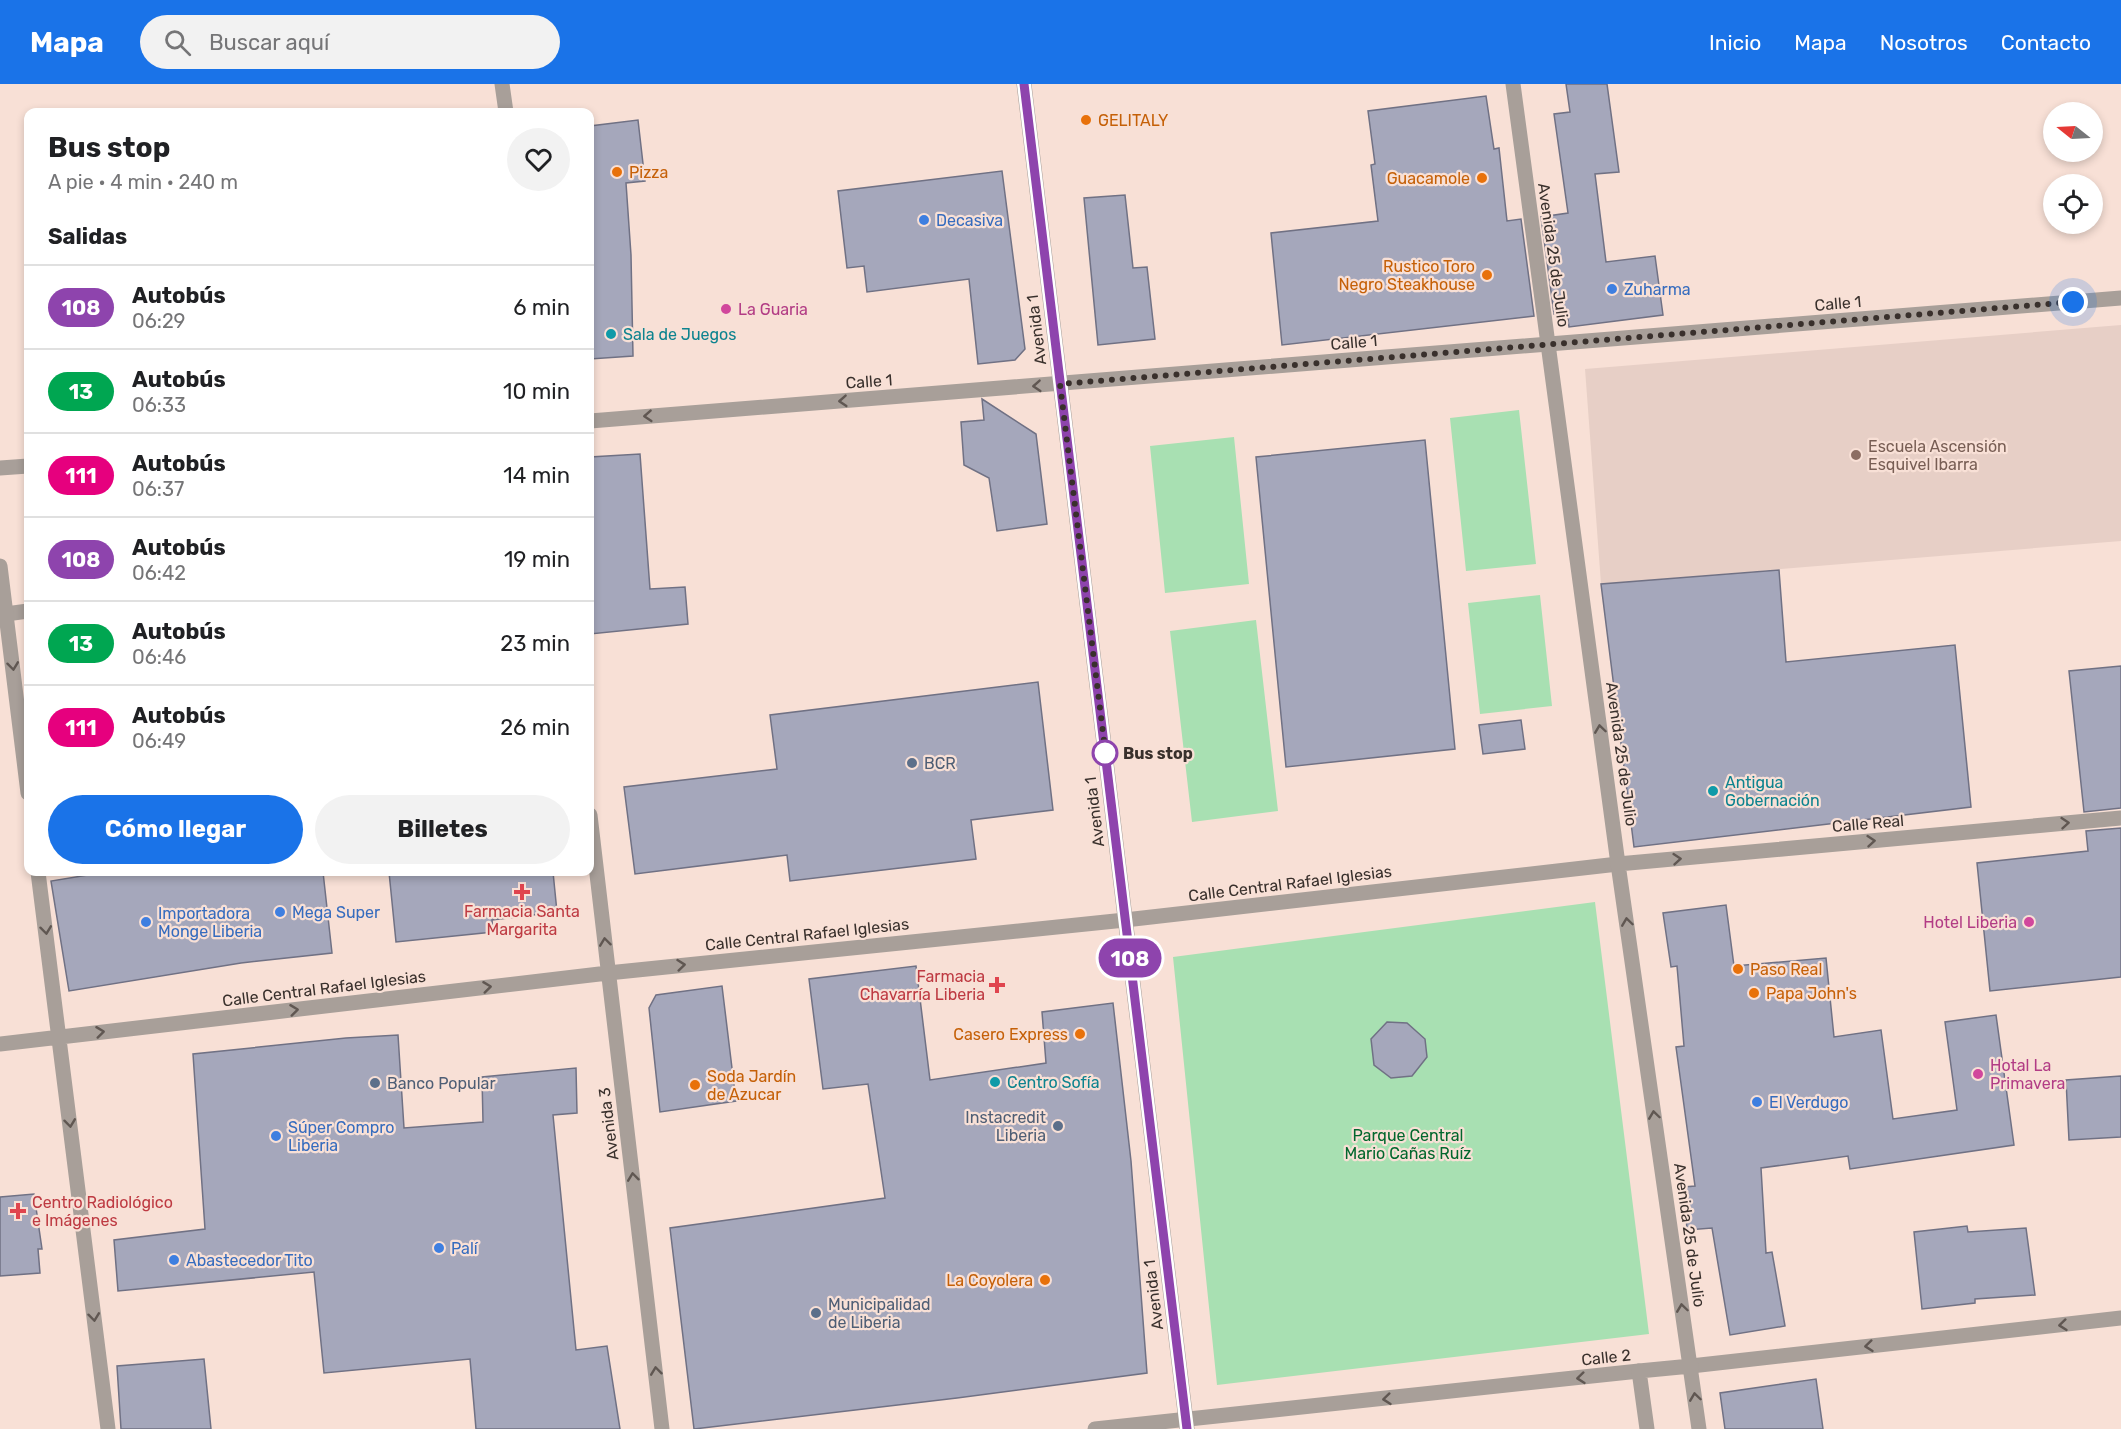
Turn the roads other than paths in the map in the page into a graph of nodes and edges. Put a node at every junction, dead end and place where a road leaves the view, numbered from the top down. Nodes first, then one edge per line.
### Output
1 (502, 84) edge
2 (1024, 84) edge
3 (1513, 84) edge
4 (505, 108) edge
5 (2121, 298) edge
6 (1548, 344) junction
7 (1060, 384) junction
8 (594, 421) edge
9 (24, 466) edge
10 (0, 468) edge
11 (0, 566) edge
12 (24, 612) edge
13 (6, 614) junction
14 (24, 760) edge
15 (2121, 818) edge
16 (594, 850) edge
17 (1618, 864) junction
18 (39, 876) edge
19 (1125, 921) junction
20 (608, 973) junction
21 (59, 1037) junction
22 (0, 1044) edge
23 (2121, 1318) edge
24 (1690, 1366) junction
25 (1639, 1371) junction
26 (1186, 1425) edge
27 (108, 1429) edge
28 (662, 1429) edge
29 (1095, 1429) edge
30 (1647, 1429) edge
31 (1699, 1429) edge

1 - 4 street
2 - 7 street, Avenida 1
3 - 6 street, Avenida 25 de Julio
5 - 6 street, Calle 1
6 - 7 street, Calle 1
17 -> 6 street, Avenida 25 de Julio
7 -> 8 street, Calle 1
7 - 19 street, Avenida 1
9 - 10 street
11 - 13 street
12 - 13 street
13 -> 14 street
17 -> 15 street, Calle Real
20 -> 16 street, Avenida 3
17 - 19 street, Calle Central Rafael Iglesias
24 -> 17 street, Avenida 25 de Julio
18 -> 21 street
20 -> 19 street, Calle Central Rafael Iglesias
19 - 26 street, Avenida 1
21 -> 20 street, Calle Central Rafael Iglesias
28 -> 20 street, Avenida 3
21 - 22 street, Calle Central Rafael Iglesias
21 -> 27 street
23 -> 24 street, Calle 2
24 - 25 street, Calle 2
31 -> 24 street, Avenida 25 de Julio
25 -> 26 street, Calle 2
25 - 30 street
26 - 29 street, Calle 2

